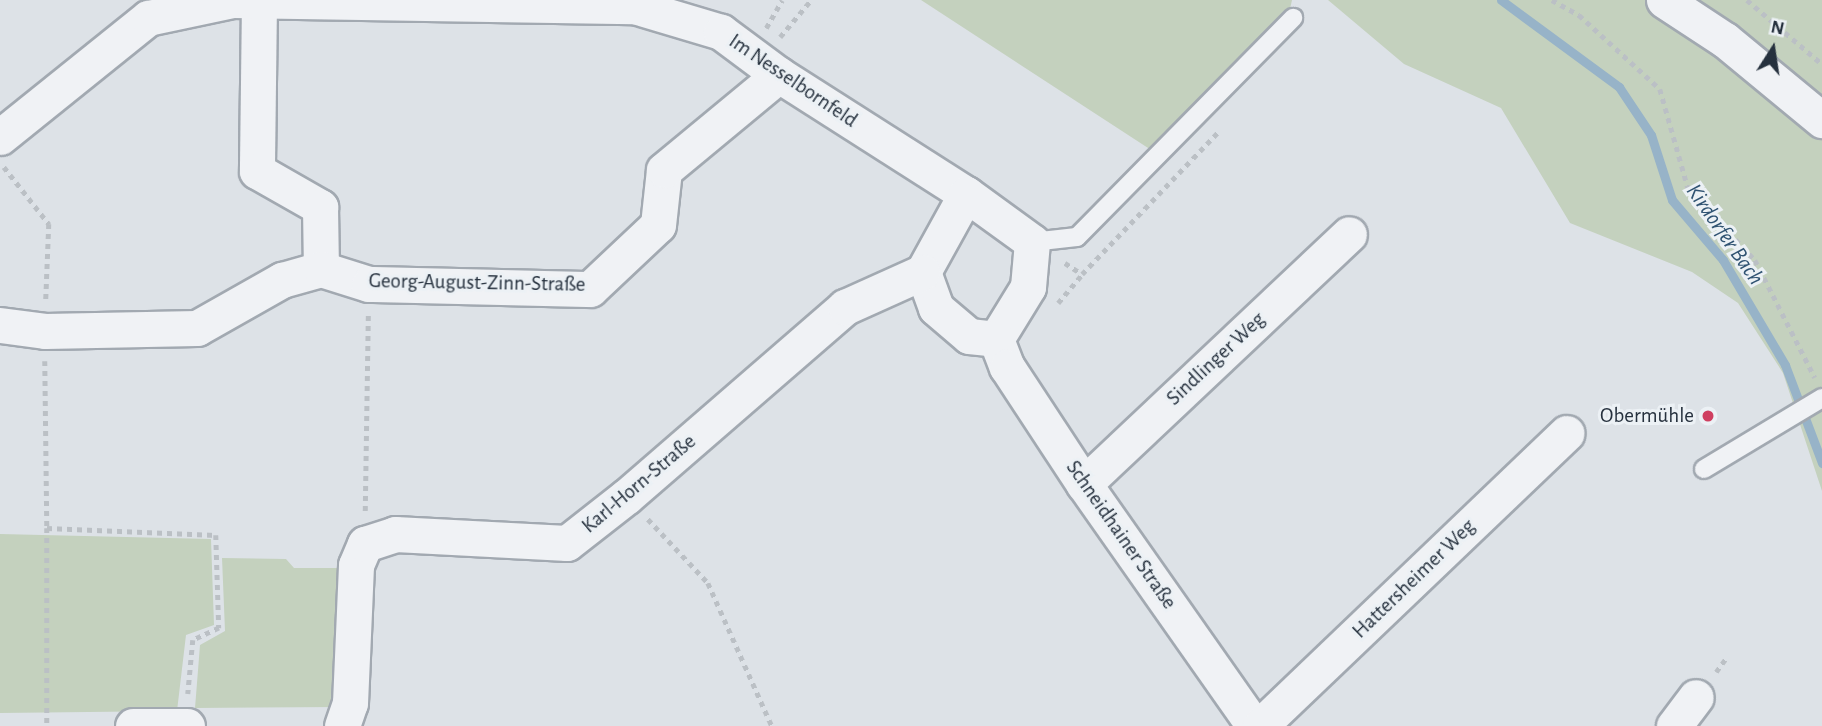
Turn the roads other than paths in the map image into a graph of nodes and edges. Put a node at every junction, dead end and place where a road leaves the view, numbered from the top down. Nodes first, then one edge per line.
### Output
1 (233, 0) edge
2 (1664, 0) edge
3 (259, 1) edge
4 (1293, 18) dead end
5 (769, 67) junction
6 (1822, 120) edge
7 (0, 137) edge
8 (966, 194) junction
9 (1349, 234) dead end
10 (1032, 242) junction
11 (321, 269) junction
12 (923, 272) junction
13 (0, 325) edge
14 (996, 339) junction
15 (1822, 398) edge
16 (1567, 433) dead end
17 (1704, 469) dead end
18 (1084, 484) junction
19 (1696, 697) dead end
20 (186, 725) edge
21 (133, 726) edge
22 (343, 726) edge
23 (1254, 726) edge
24 (1260, 726) edge
25 (1674, 726) edge

1 - 3 street, Im Nesselbornfeld
1 - 7 street, Im Nesselbornfeld
2 - 6 street
3 - 5 street, Im Nesselbornfeld
3 - 11 street
4 - 10 lane
5 - 8 street, Im Nesselbornfeld
5 - 11 street, Georg-August-Zinn-Straße
8 - 10 street, Im Nesselbornfeld
8 - 12 street
9 - 18 street, Sindlinger Weg
10 - 14 street
11 - 13 street
12 - 14 street
12 - 22 street, Karl-Horn-Straße
14 - 18 street, Schneidhainer Straße
15 - 17 lane
16 - 24 street, Hattersheimer Weg
18 - 23 street, Schneidhainer Straße
19 - 25 street
20 - 21 street

